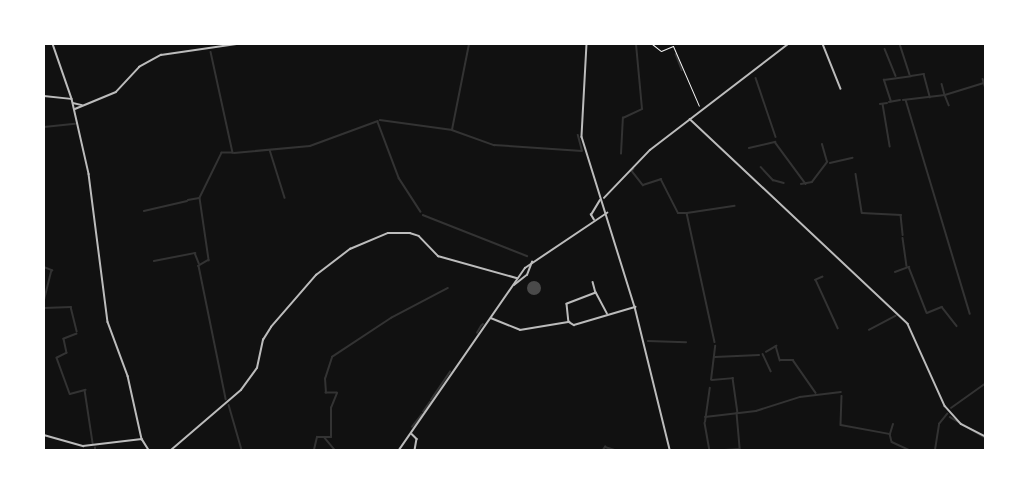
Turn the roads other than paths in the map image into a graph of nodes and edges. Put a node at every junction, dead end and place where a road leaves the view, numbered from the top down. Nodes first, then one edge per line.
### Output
1 (53, 44) edge
2 (236, 44) edge
3 (587, 44) edge
4 (788, 44) edge
5 (823, 44) edge
6 (841, 88) dead end
7 (44, 96) edge
8 (72, 99) junction
9 (73, 103) junction
10 (82, 105) junction
11 (74, 109) junction
12 (690, 119) junction
13 (604, 198) junction
14 (600, 200) dead end
15 (608, 213) junction
16 (594, 221) junction
17 (532, 261) junction
18 (517, 278) junction
19 (593, 282) dead end
20 (513, 285) junction
21 (596, 293) junction
22 (635, 307) junction
23 (608, 314) junction
24 (490, 317) junction
25 (569, 322) junction
26 (411, 433) junction
27 (44, 435) edge
28 (986, 437) edge
29 (142, 439) junction
30 (149, 450) edge
31 (171, 450) edge
32 (399, 450) edge
33 (415, 450) edge
34 (670, 450) edge

1 - 8 street
2 - 10 street
3 - 13 street
4 - 12 street
5 - 6 street
7 - 8 street
8 - 9 street
9 - 10 street
9 - 11 street
10 - 11 street
11 - 29 street
12 - 13 street
12 - 28 street
13 - 15 street
14 - 16 street
15 - 16 street
15 - 22 street
16 - 17 street
17 - 18 street
17 - 20 street
18 - 20 street
18 - 31 street
19 - 21 street
20 - 24 street
21 - 23 street
21 - 25 street
22 - 23 street
22 - 34 street
23 - 25 street
24 - 25 street
24 - 26 street
26 - 32 street
26 - 33 street
27 - 29 street
29 - 30 street

